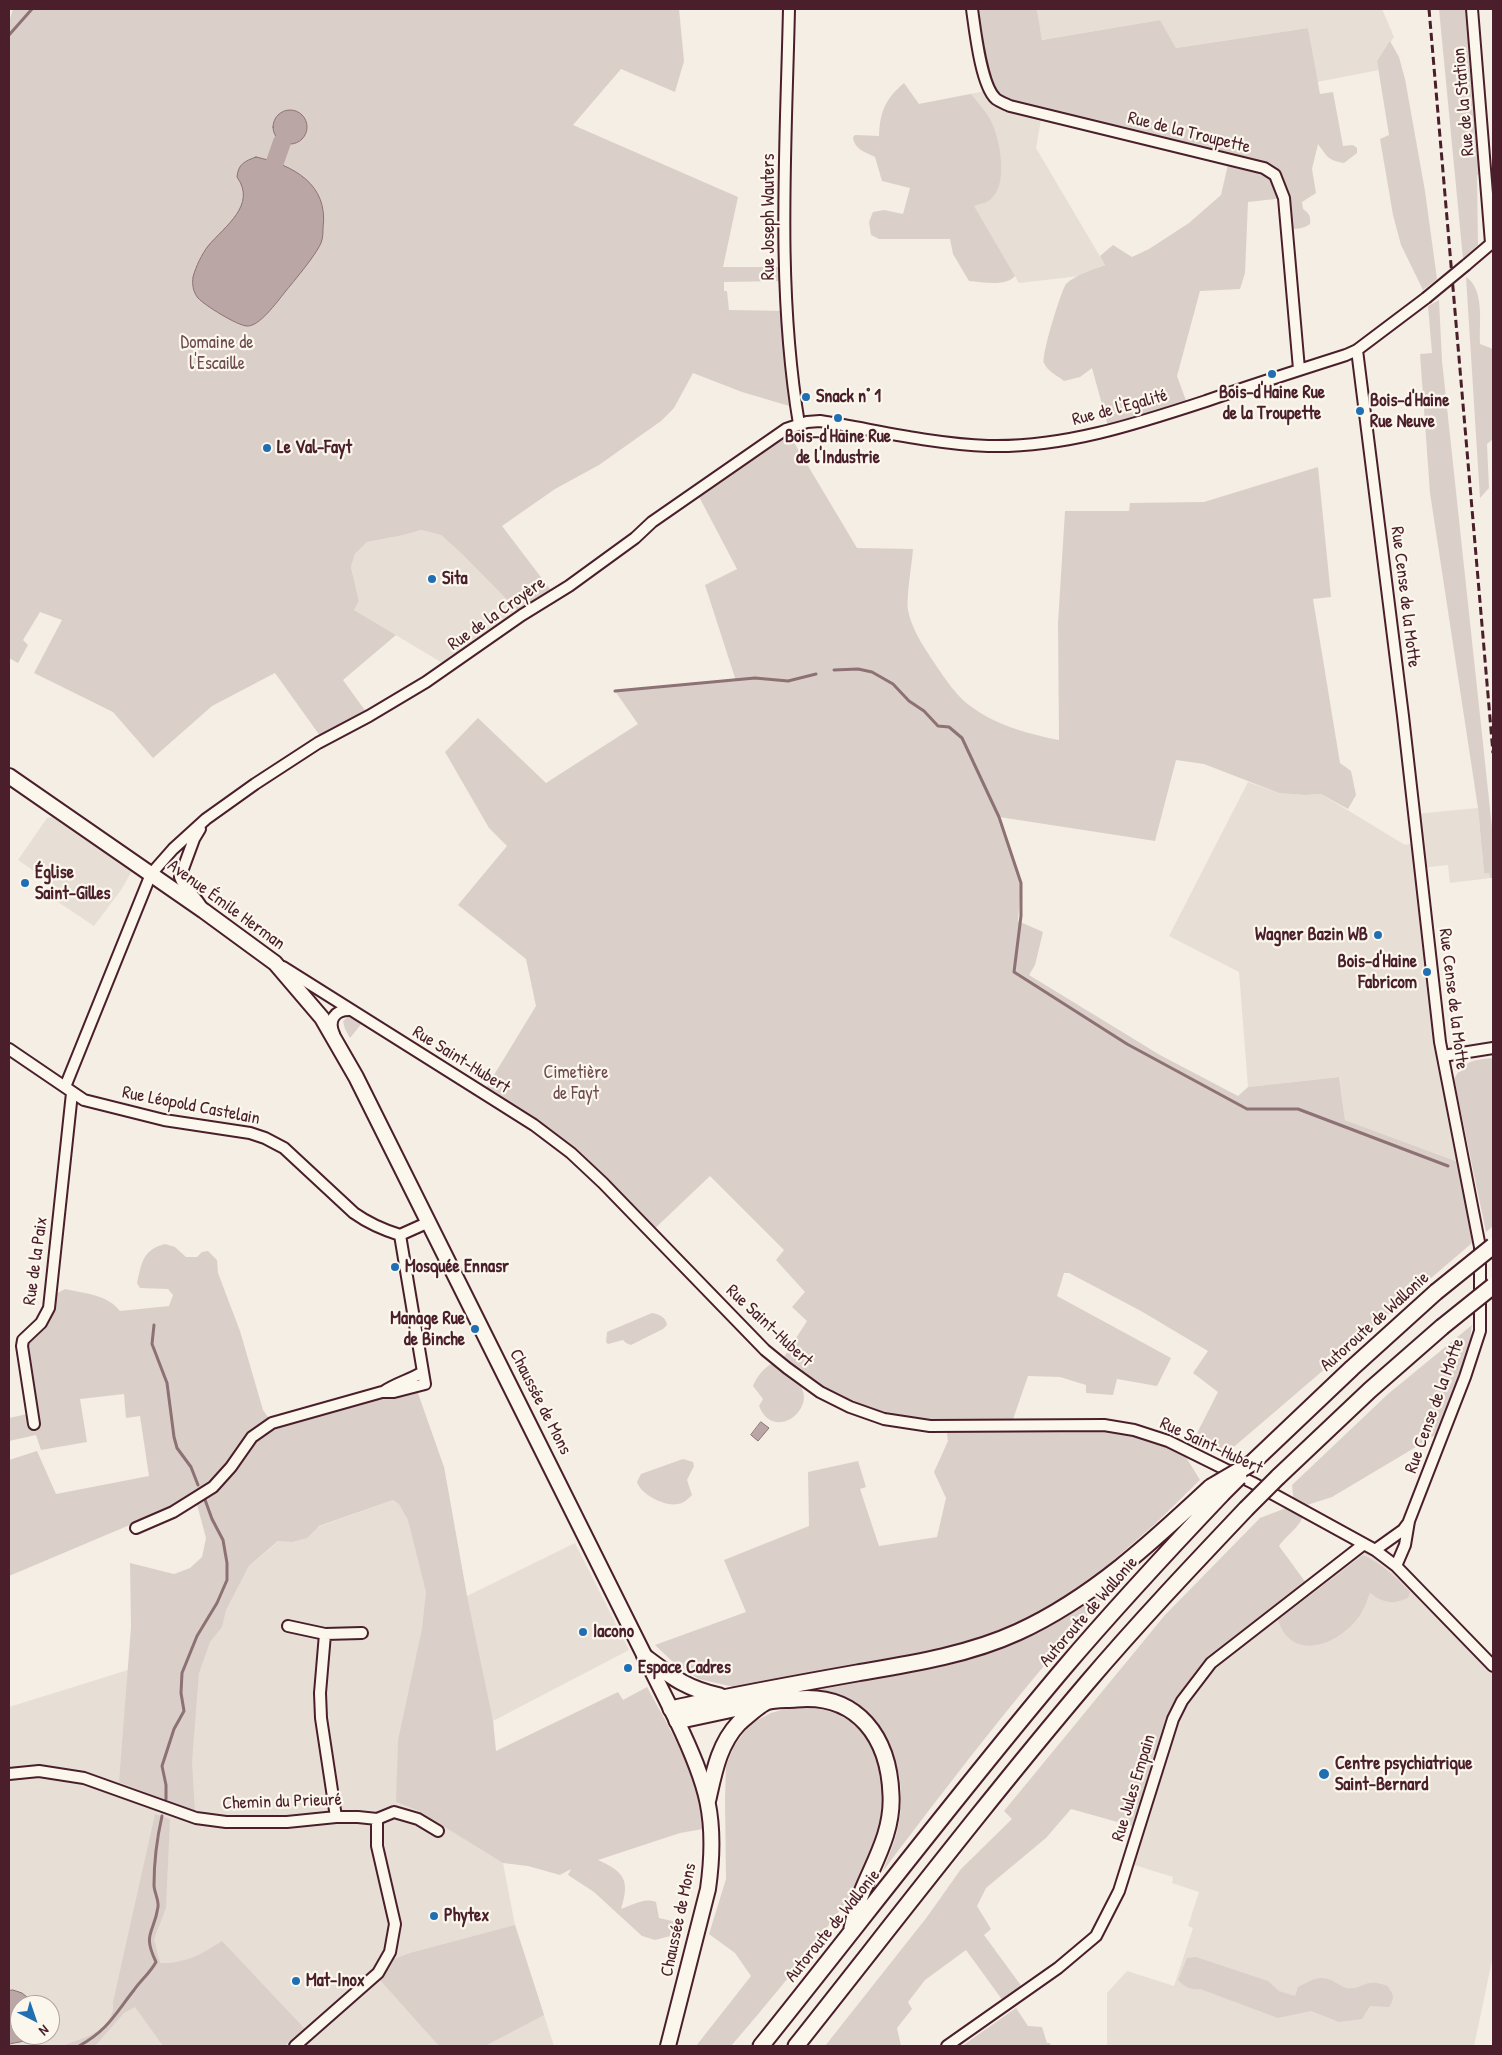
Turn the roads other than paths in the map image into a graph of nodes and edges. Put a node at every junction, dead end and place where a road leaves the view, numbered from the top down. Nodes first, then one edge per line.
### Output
1 (789, 9) edge
2 (972, 9) edge
3 (1472, 9) edge
4 (1490, 244) edge
5 (1357, 350) junction
6 (1299, 370) junction
7 (799, 424) junction
8 (9, 776) edge
9 (206, 819) junction
10 (151, 874) junction
11 (204, 911) junction
12 (264, 954) junction
13 (320, 992) junction
14 (308, 1000) junction
15 (344, 1010) junction
16 (340, 1048) junction
17 (1493, 1048) edge
18 (9, 1049) edge
19 (1443, 1056) junction
20 (69, 1090) junction
21 (400, 1164) joint
22 (429, 1222) junction
23 (400, 1235) junction
24 (1493, 1246) edge
25 (1493, 1286) edge
26 (34, 1424) dead end
27 (1216, 1490) junction
28 (1409, 1521) junction
29 (136, 1528) dead end
30 (1364, 1544) junction
31 (1375, 1550) junction
32 (1396, 1566) junction
33 (288, 1626) dead end
34 (362, 1633) dead end
35 (325, 1634) junction
36 (645, 1657) junction
37 (1493, 1666) edge
38 (724, 1697) junction
39 (766, 1702) junction
40 (674, 1715) junction
41 (9, 1774) edge
42 (708, 1799) junction
43 (336, 1817) junction
44 (377, 1819) junction
45 (438, 1831) dead end
46 (850, 1935) junction
47 (295, 2046) edge
48 (668, 2046) edge
49 (761, 2046) edge
50 (796, 2046) edge
51 (947, 2046) edge

1 - 7 street, Rue Joseph Wauters
2 - 6 street, Rue de la Troupette
3 - 4 street, Rue de la Station
4 - 5 street, Rue de l'Egalité, bridge
5 - 6 street, Rue de l'Egalité
5 - 19 street, Rue Cense de la Motte
6 - 7 street, Rue de l'Egalité
7 - 9 street, Rue de la Croyère
8 - 10 main road, Avenue Émile Herman
9 - 10 street, Rue de la Croyère
9 - 11 street, Rue de la Croyère
10 - 11 main road, Avenue Émile Herman
10 - 20 street, Rue de la Paix
11 - 12 main road, Avenue Émile Herman
12 - 13 street, Rue Saint-Hubert
12 - 14 main road, Avenue Émile Herman
13 - 14 street
13 - 15 street, Rue Saint-Hubert
14 - 15 street
14 - 16 main road, Avenue Émile Herman
15 - 16 street
15 - 30 street, Rue Saint-Hubert
16 - 21 main road, Avenue Émile Herman
17 - 19 street
18 - 20 street, Rue Léopold Castelain
19 - 28 street, Rue Cense de la Motte
20 - 23 street, Rue Léopold Castelain
20 - 26 street, Rue de la Paix
21 - 22 main road, Chaussée de Mons
22 - 23 street
22 - 36 main road, Chaussée de Mons
23 - 29 street
24 - 27 highway, Autoroute de Wallonie, bridge
25 - 50 highway, bridge
27 - 38 highway
27 - 46 highway, Autoroute de Wallonie
28 - 31 street, Rue Cense de la Motte
28 - 32 street, Rue Cense de la Motte
30 - 31 street, Rue Saint-Hubert
30 - 51 street, Rue Jules Empain
31 - 32 street, Rue Saint-Hubert
32 - 37 street, Rue Saint-Hubert
33 - 35 street
34 - 35 street
35 - 43 street
36 - 38 highway
36 - 40 main road, Chaussée de Mons
38 - 40 highway
39 - 40 highway
39 - 42 highway
39 - 46 highway
40 - 42 main road, Chaussée de Mons
41 - 43 street, Chemin du Prieuré
42 - 48 main road, Chaussée de Mons
43 - 44 street, Chemin du Prieuré
44 - 45 street, Chemin du Prieuré
44 - 47 street
46 - 49 highway, Autoroute de Wallonie

